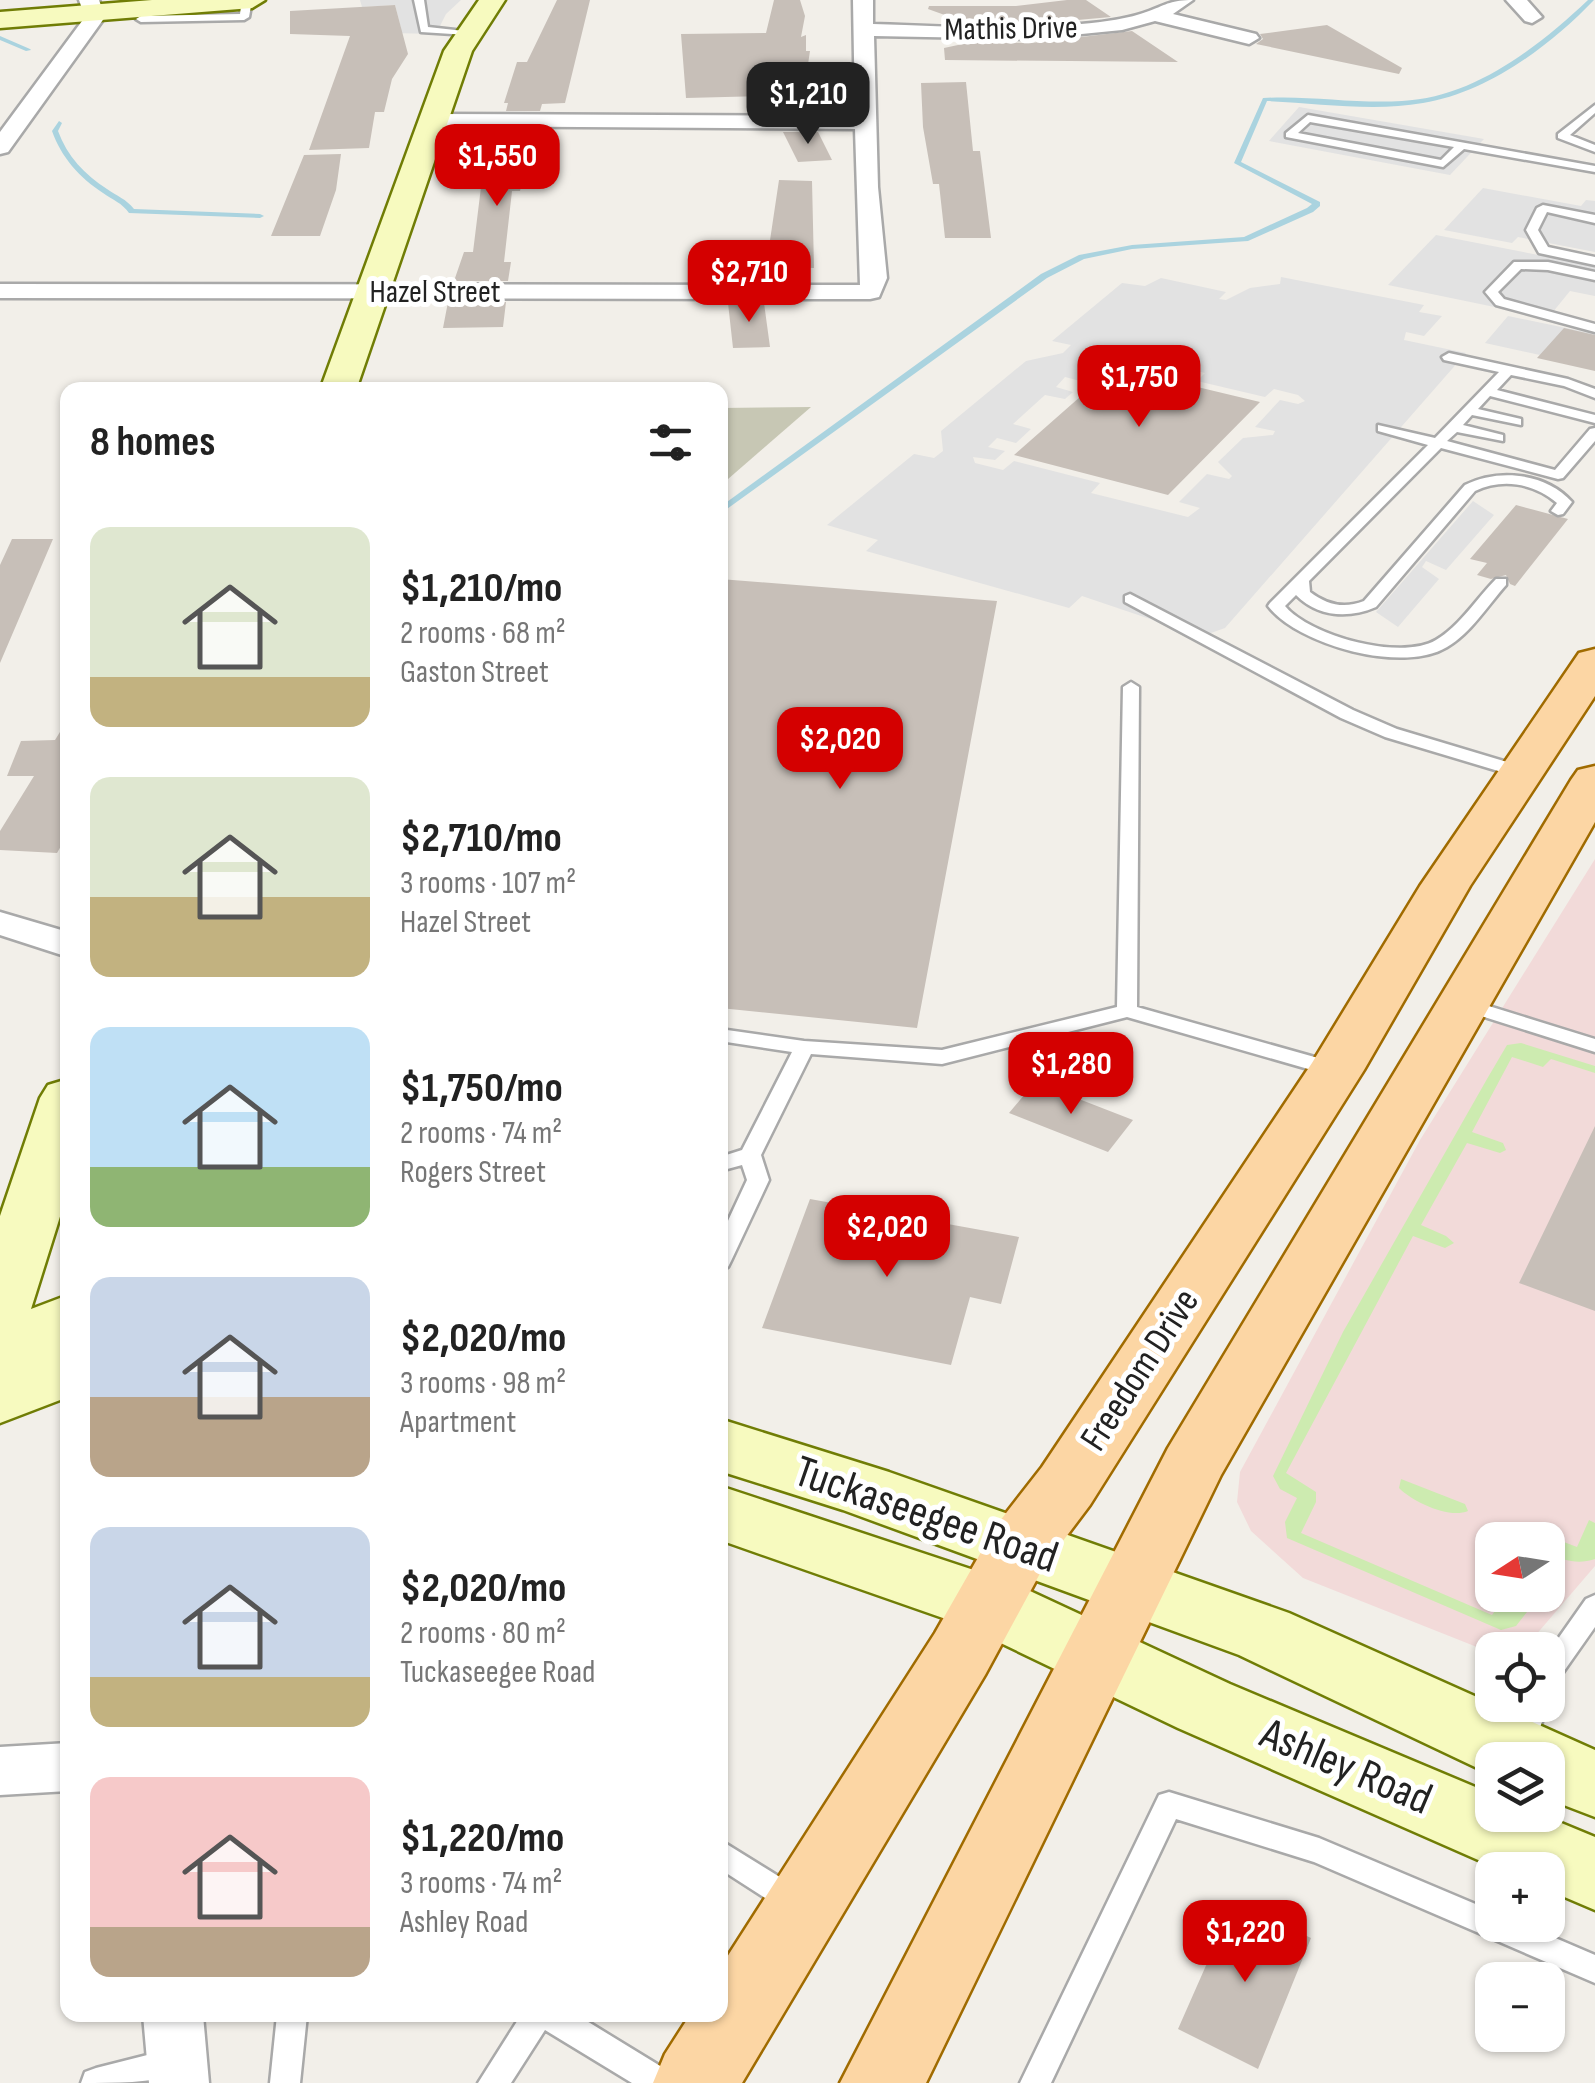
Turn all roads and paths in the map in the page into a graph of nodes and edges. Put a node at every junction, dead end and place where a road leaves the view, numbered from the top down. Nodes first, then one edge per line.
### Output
1 (250, 0) edge
2 (419, 0) edge
3 (492, 0) edge
4 (863, 0) edge
5 (1183, 0) edge
6 (1516, 0) edge
7 (91, 6) edge
8 (1157, 16) junction
9 (1532, 17) dead end
10 (141, 19) dead end
11 (0, 20) edge
12 (864, 30) junction
13 (468, 32) junction
14 (1249, 38) dead end
15 (1595, 108) edge
16 (434, 120) junction
17 (864, 123) junction
18 (1462, 144) junction
19 (0, 147) edge
20 (1595, 150) edge
21 (1595, 169) edge
22 (1595, 219) edge
23 (1595, 261) edge
24 (1595, 276) edge
25 (0, 291) edge
26 (372, 292) junction
27 (1595, 328) edge
28 (1449, 357) dead end
29 (1509, 369) junction
30 (341, 382) edge
31 (1490, 392) junction
32 (1595, 394) edge
33 (1471, 411) junction
34 (1595, 419) edge
35 (1516, 422) dead end
36 (1454, 427) junction
37 (1383, 428) dead end
38 (1569, 435) dead end
39 (1592, 436) edge
40 (1498, 438) dead end
41 (1438, 443) junction
42 (1556, 452) dead end
43 (1574, 457) junction
44 (1558, 511) dead end
45 (1302, 582) junction
46 (1501, 582) dead end
47 (1130, 600) dead end
48 (1595, 662) edge
49 (1131, 686) dead end
50 (1521, 772) junction
51 (1595, 780) edge
52 (1446, 886) junction
53 (0, 923) edge
54 (60, 942) edge
55 (1466, 1005) junction
56 (1127, 1011) junction
57 (728, 1037) edge
58 (1595, 1046) edge
59 (804, 1047) junction
60 (1336, 1070) junction
61 (60, 1123) edge
62 (750, 1155) junction
63 (728, 1162) edge
64 (728, 1244) edge
65 (0, 1308) edge
66 (60, 1322) edge
67 (0, 1358) edge
68 (60, 1373) edge
69 (0, 1398) edge
70 (728, 1449) edge
71 (728, 1515) edge
72 (1004, 1575) junction
73 (1132, 1587) junction
74 (1595, 1606) edge
75 (1565, 1649) edge
76 (1100, 1653) junction
77 (1524, 1742) edge
78 (1565, 1765) edge
79 (60, 1767) edge
80 (0, 1771) edge
81 (1595, 1784) edge
82 (728, 1858) edge
83 (1595, 1874) edge
84 (804, 1907) junction
85 (1595, 1969) edge
86 (291, 2022) edge
87 (535, 2022) edge
88 (563, 2022) edge
89 (177, 2053) edge
90 (96, 2083) edge
91 (285, 2083) edge
92 (493, 2083) edge
93 (660, 2083) edge
94 (695, 2083) edge
95 (882, 2083) edge
96 (1034, 2083) edge

1 - 7 main road
1 - 10 lane
2 - 13 lane
3 - 13 main road
4 - 12 street
5 - 8 street, Mathis Drive
6 - 9 street
7 - 11 main road
7 - 19 street
8 - 12 street, Mathis Drive
8 - 14 street, Mathis Drive
12 - 17 street
13 - 16 main road
15 - 20 lane
16 - 17 street
16 - 26 main road
17 - 26 street, Hazel Street
18 - 18 lane
18 - 21 lane
22 - 23 lane
24 - 27 lane
25 - 26 street, Hazel Street
26 - 30 main road
28 - 29 lane
29 - 31 lane
29 - 32 lane
31 - 33 lane
31 - 34 lane
33 - 35 lane
33 - 36 lane
36 - 40 lane
36 - 41 lane
37 - 41 lane
38 - 39 lane
39 - 43 lane
41 - 43 lane
41 - 45 lane
42 - 43 lane
44 - 45 lane
45 - 46 lane
47 - 50 lane
48 - 50 main road, Freedom Drive
49 - 56 lane
50 - 52 main road, Freedom Drive
51 - 55 main road
52 - 55 main road
52 - 60 main road, Freedom Drive
53 - 54 street
55 - 58 lane
55 - 73 main road
56 - 59 lane
56 - 60 lane
57 - 59 lane
59 - 62 lane
60 - 72 main road, Freedom Drive
61 - 65 main road
62 - 63 lane
62 - 64 lane
66 - 67 main road
68 - 69 main road
70 - 72 main road, Tuckaseegee Road
71 - 72 main road, Tuckaseegee Road
72 - 73 main road, Tuckaseegee Road
72 - 76 main road, Tuckaseegee Road
72 - 84 main road, Freedom Drive
73 - 76 main road
73 - 77 main road, Ashley Road
74 - 75 lane
76 - 83 main road, Ashley Road
76 - 95 main road
78 - 81 main road, Ashley Road
79 - 80 street
82 - 84 lane
84 - 94 main road, Freedom Drive
85 - 96 lane
86 - 91 lane
87 - 92 lane
88 - 93 lane
89 - 90 lane

